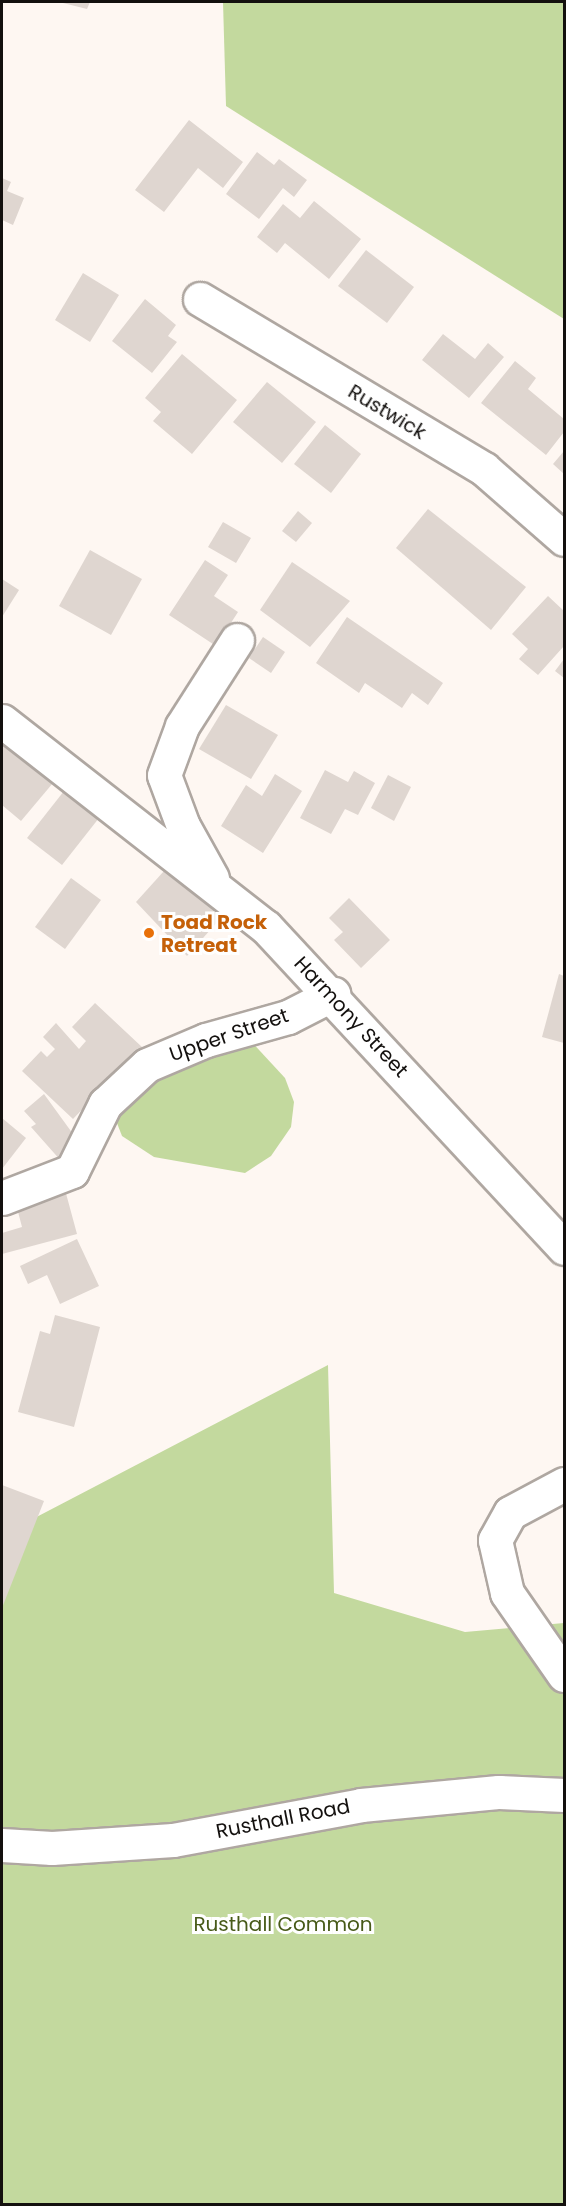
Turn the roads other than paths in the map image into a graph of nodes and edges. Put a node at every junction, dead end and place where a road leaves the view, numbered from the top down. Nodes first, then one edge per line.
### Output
1 (200, 299) dead end
2 (564, 539) edge
3 (237, 640) dead end
4 (2, 721) edge
5 (218, 890) junction
6 (333, 994) junction
7 (2, 1198) edge
8 (564, 1248) edge
9 (564, 1484) edge
10 (564, 1675) edge
11 (564, 1795) edge
12 (2, 1845) edge

1 - 2 street, Rustwick
3 - 5 street
4 - 5 street, Harmony Street
5 - 6 street, Harmony Street
6 - 7 street, Upper Street
6 - 8 street, Harmony Street
9 - 10 street
11 - 12 street, Rusthall Road

